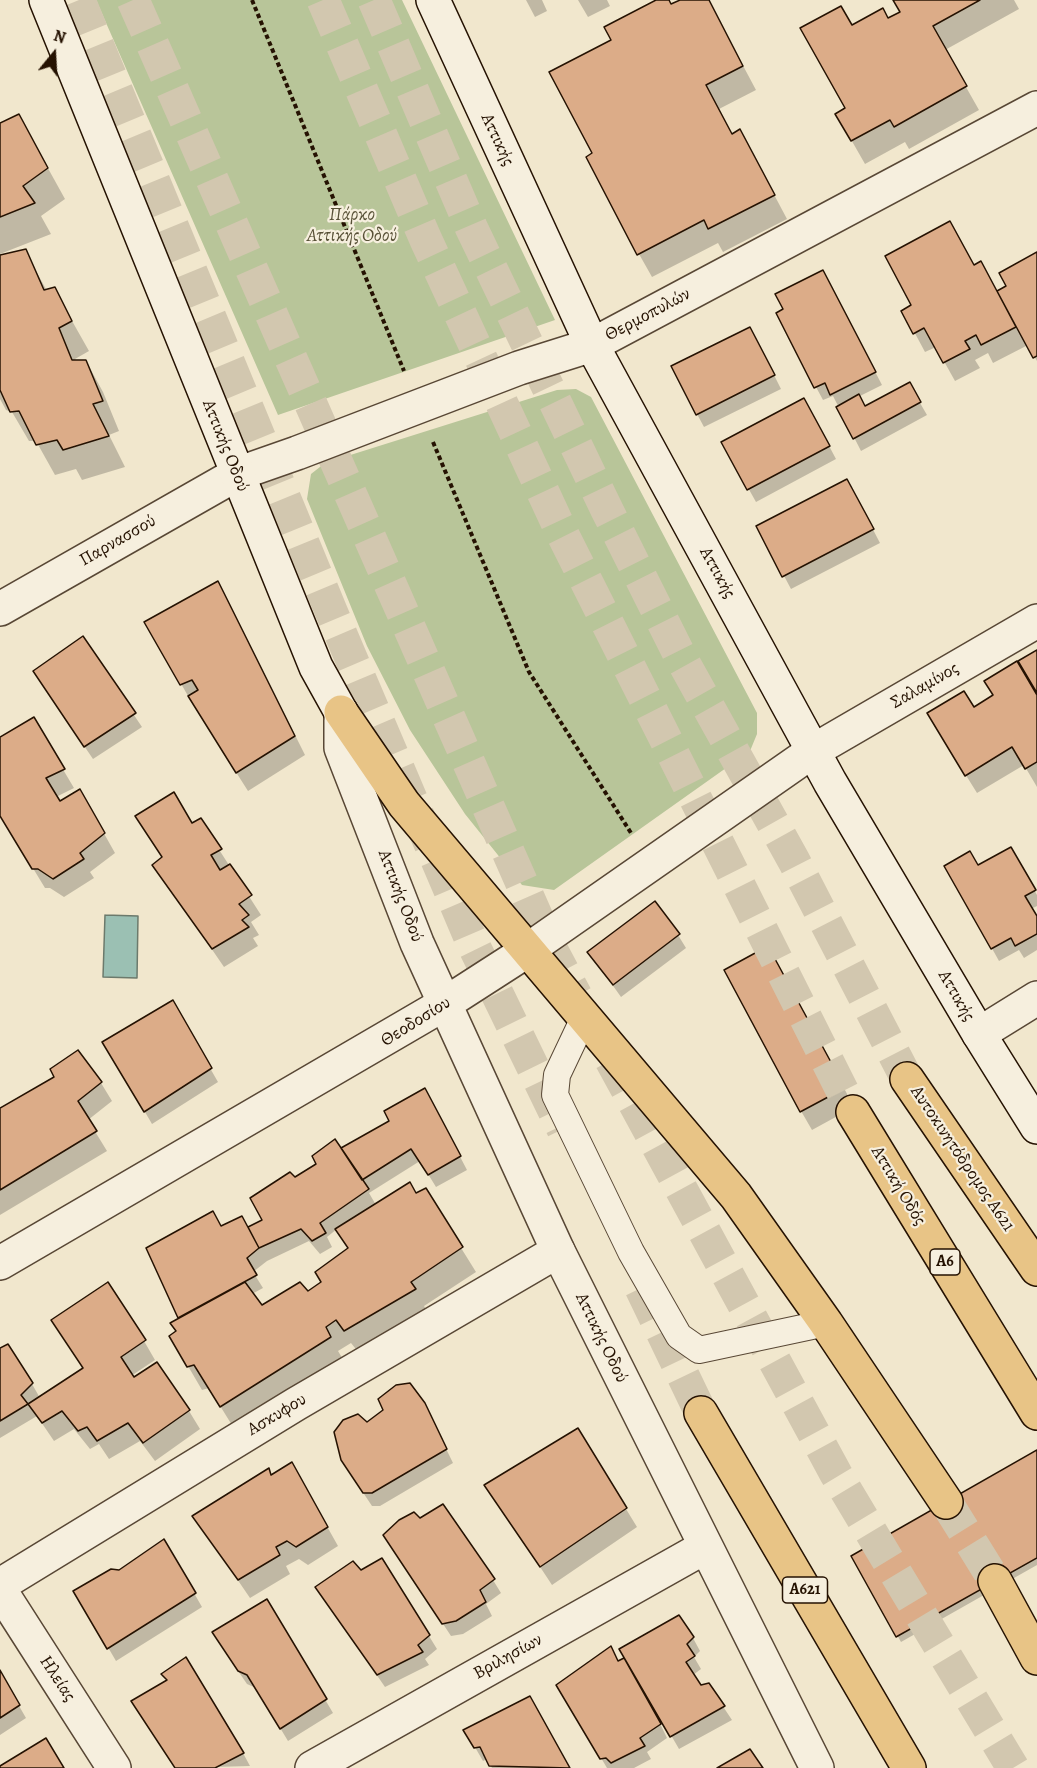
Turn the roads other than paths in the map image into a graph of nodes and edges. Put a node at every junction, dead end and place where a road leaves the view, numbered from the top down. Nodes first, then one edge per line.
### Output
1 (46, 0) edge
2 (433, 0) edge
3 (1037, 108) edge
4 (592, 345) junction
5 (237, 474) junction
6 (0, 609) edge
7 (1037, 621) edge
8 (341, 712) junction
9 (813, 751) junction
10 (526, 951) junction
11 (1037, 998) edge
12 (446, 1003) junction
13 (584, 1018) junction
14 (979, 1034) junction
15 (908, 1080) tunnel mouth
16 (853, 1112) tunnel mouth
17 (1037, 1127) edge
18 (558, 1251) junction
19 (0, 1263) edge
20 (1037, 1269) edge
21 (826, 1323) junction
22 (701, 1413) tunnel mouth
23 (1037, 1413) edge
24 (946, 1502) tunnel mouth
25 (705, 1547) junction
26 (995, 1581) tunnel mouth
27 (0, 1585) edge
28 (0, 1590) edge
29 (1037, 1658) edge
30 (114, 1768) edge
31 (312, 1768) edge
32 (817, 1768) edge
33 (909, 1768) edge

1 - 5 street, Αττικής Οδού
2 - 4 street, Αττικής
3 - 4 street, Θερμοπυλών
4 - 5 street, Θερμοπυλών
4 - 9 street, Αττικής
5 - 6 street, Παρνασσού
5 - 8 street, Αττικής Οδού
7 - 9 street, Σαλαμίνος
8 - 10 highway
8 - 12 street, Αττικής Οδού
9 - 10 street, Θεοδοσίου
9 - 14 street, Αττικής
10 - 12 street, Θεοδοσίου
10 - 13 highway
11 - 14 street
12 - 18 street, Αττικής Οδού
12 - 19 street, Θεοδοσίου
13 - 21 highway
13 - 21 lane
14 - 17 street, Αττικής
15 - 20 highway, Αυτοκινητόδρομος Α621
16 - 23 highway, Αττική Οδός / Α6
18 - 25 street, Αττικής Οδού
18 - 27 street, Ασκυφου
21 - 24 highway
22 - 33 highway, Α621
25 - 31 street, Βριλησίων
25 - 32 street, Αττικής Οδού
26 - 29 highway
28 - 30 street, Ηλείας

